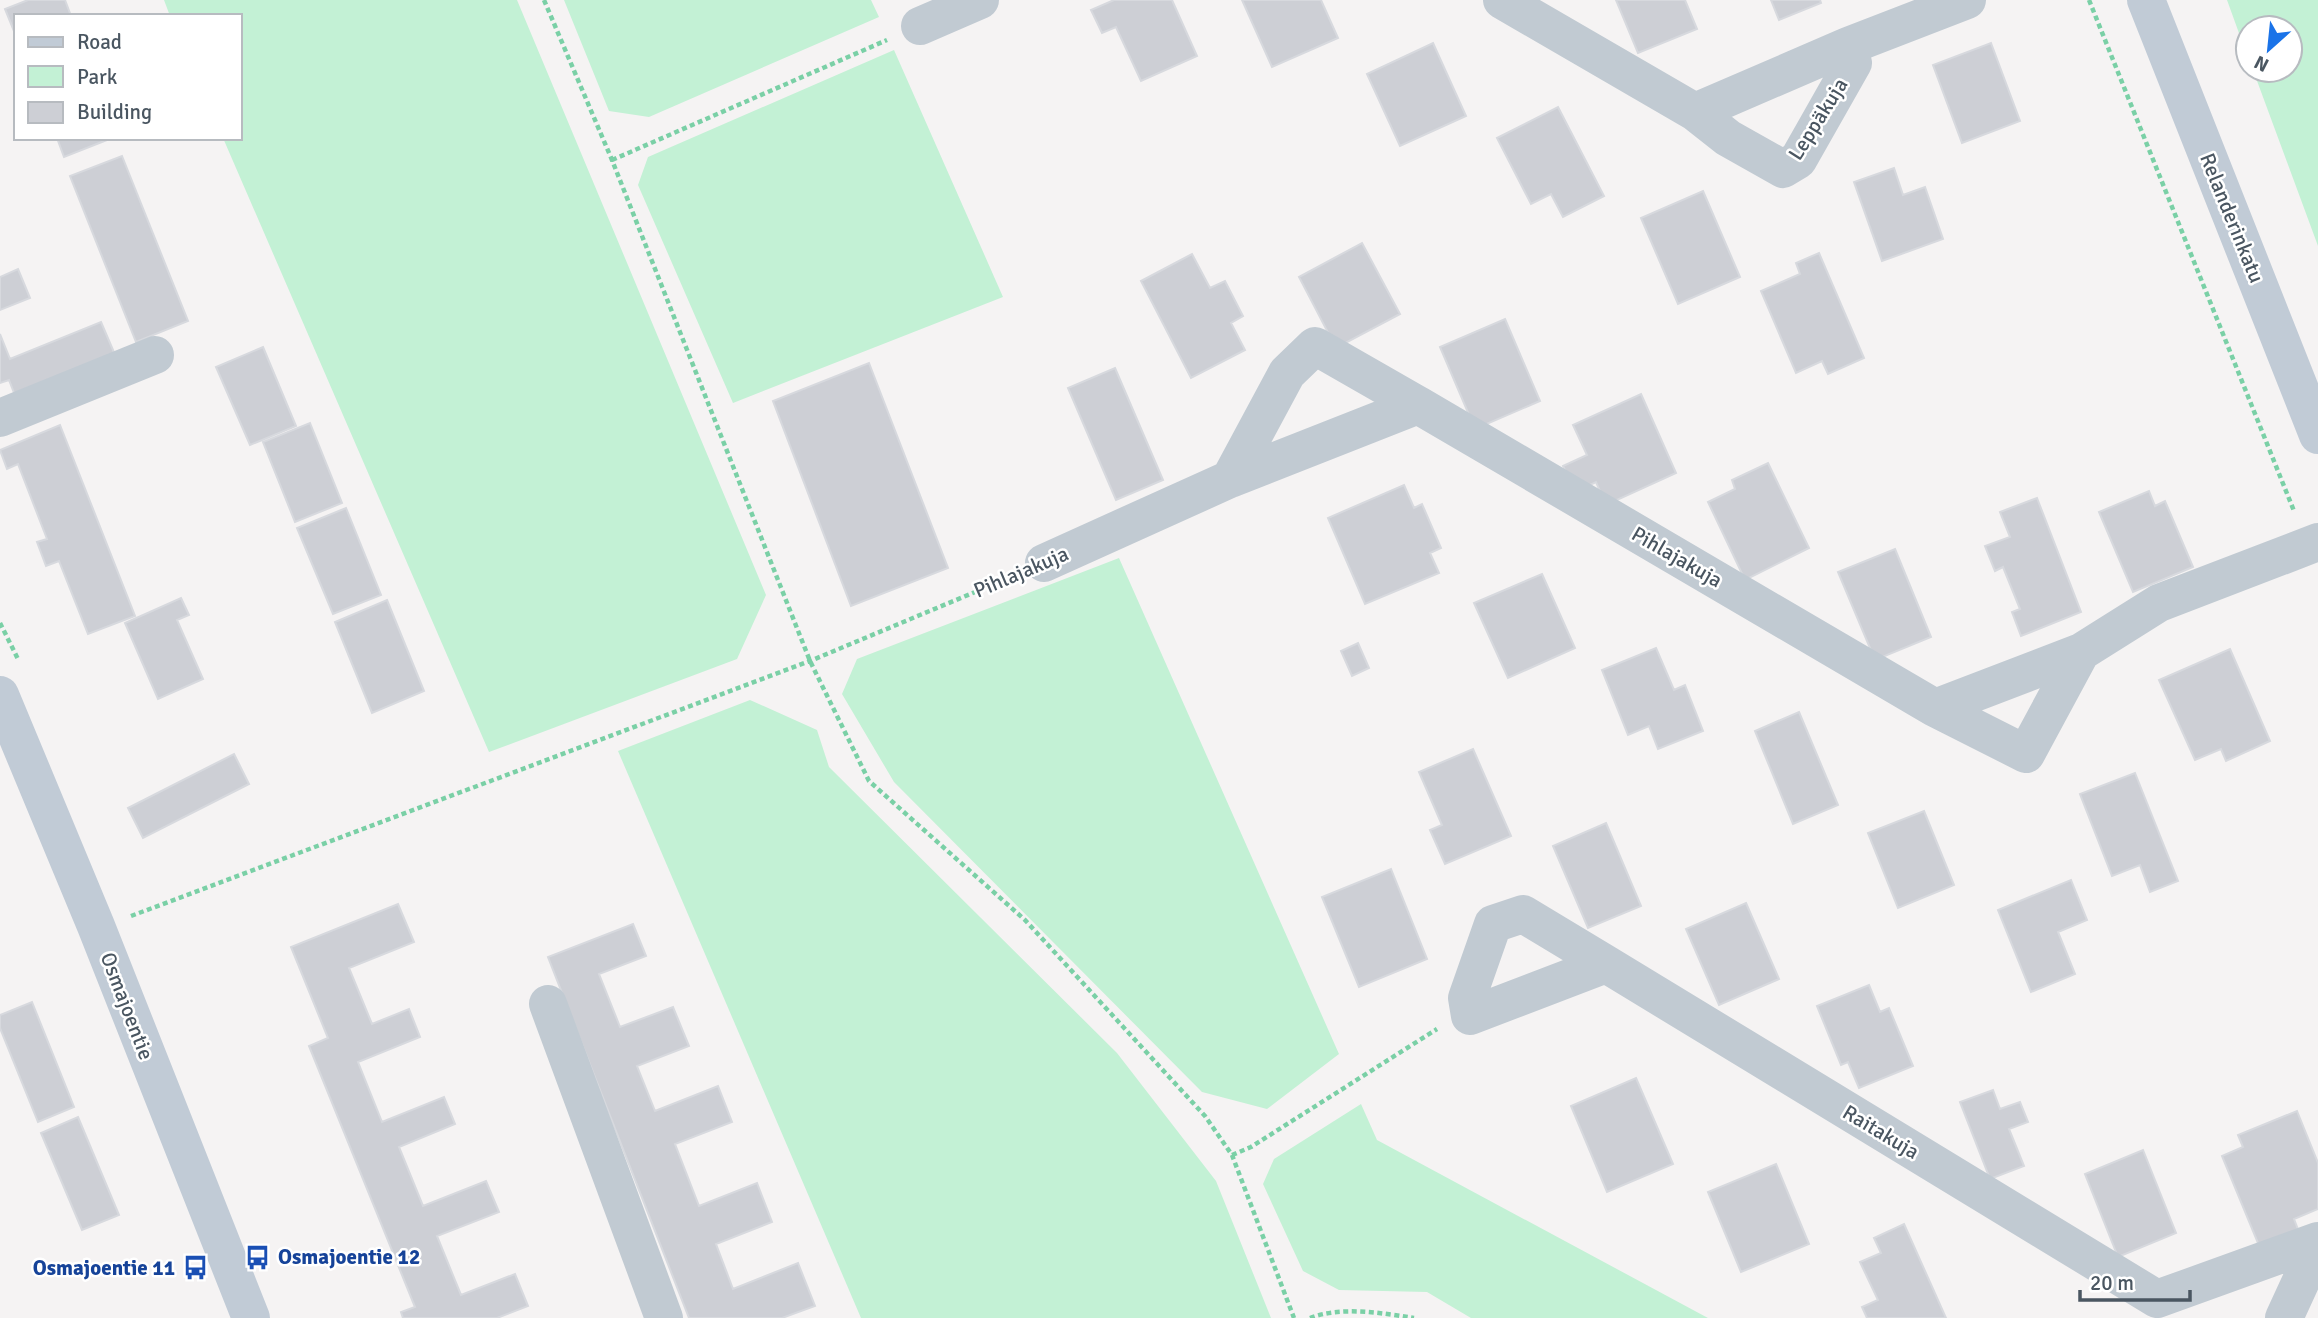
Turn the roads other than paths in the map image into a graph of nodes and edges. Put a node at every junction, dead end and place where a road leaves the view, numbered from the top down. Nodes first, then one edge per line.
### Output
1 (980, 0) edge
2 (1502, 0) edge
3 (1967, 0) edge
4 (2146, 0) edge
5 (920, 26) road end
6 (1848, 46) junction
7 (1695, 112) junction
8 (155, 355) dead end
9 (1418, 405) junction
10 (0, 418) edge
11 (2318, 435) edge
12 (1230, 479) junction
13 (2307, 528) edge
14 (1044, 563) road end
15 (2081, 652) junction
16 (0, 695) edge
17 (1935, 708) junction
18 (1606, 964) junction
19 (548, 1004) dead end
20 (2318, 1243) edge
21 (2157, 1299) junction
22 (251, 1318) edge
23 (664, 1318) edge
24 (2194, 1318) edge
25 (2284, 1318) edge

1 - 5 street
2 - 7 street, Leppäkuja
3 - 6 street, Leppäkuja
4 - 11 street, Relanderinkatu
6 - 7 street, Leppäkuja
6 - 7 street, Leppäkuja
8 - 10 street
9 - 12 street, Pihlajakuja
9 - 12 street, Pihlajakuja
9 - 17 street, Pihlajakuja
12 - 14 street, Pihlajakuja
13 - 15 street, Pihlajakuja
15 - 17 street, Pihlajakuja
15 - 17 street, Pihlajakuja
16 - 22 street, Osmajoentie
18 - 18 street, Raitakuja
18 - 21 street, Raitakuja
19 - 23 street
20 - 21 street
20 - 25 street
21 - 24 street, Raitakuja

